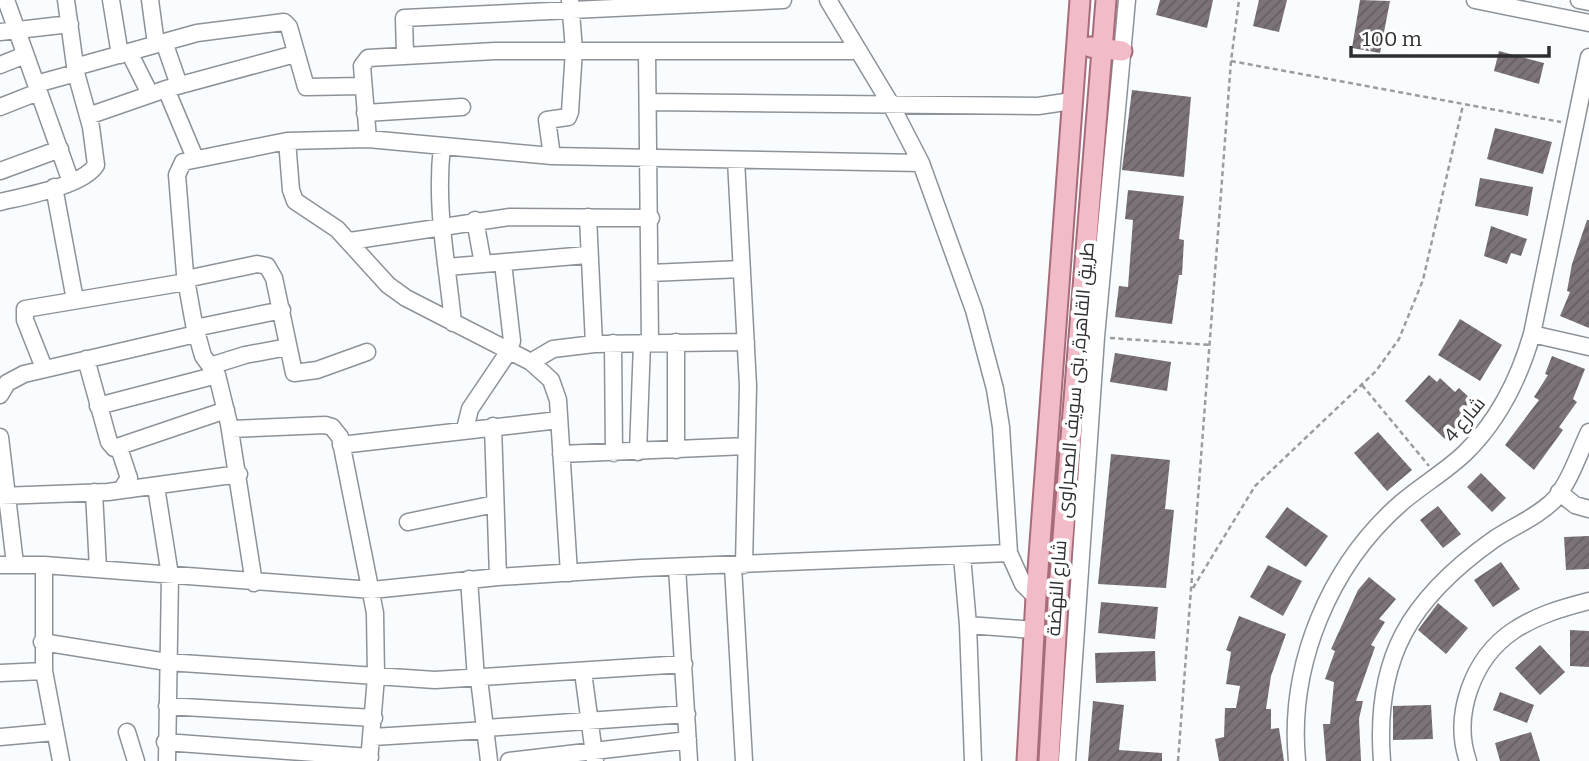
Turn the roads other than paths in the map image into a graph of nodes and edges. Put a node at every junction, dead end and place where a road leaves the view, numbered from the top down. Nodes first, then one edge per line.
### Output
1 (6, 0) edge
2 (66, 0) edge
3 (111, 0) edge
4 (150, 0) edge
5 (402, 0) edge
6 (783, 0) edge
7 (828, 0) edge
8 (1080, 0) edge
9 (1106, 0) edge
10 (1127, 0) edge
11 (1475, 0) edge
12 (1579, 0) edge
13 (1589, 2) edge
14 (571, 6) edge
15 (404, 18) junction
16 (1589, 23) edge
17 (71, 24) junction
18 (7, 31) edge
19 (160, 43) junction
20 (1075, 45) junction
21 (1102, 48) junction
22 (574, 50) junction
23 (859, 51) junction
24 (1122, 51) junction
25 (647, 52) junction
26 (125, 53) junction
27 (296, 54) junction
28 (405, 54) junction
29 (24, 55) junction
30 (1589, 57) edge
31 (0, 65) edge
32 (76, 70) junction
33 (363, 86) junction
34 (37, 88) junction
35 (165, 89) junction
36 (1072, 101) junction
37 (648, 102) junction
38 (890, 103) junction
39 (0, 107) edge
40 (462, 107) dead end
41 (365, 113) junction
42 (88, 116) junction
43 (368, 139) junction
44 (287, 141) junction
45 (442, 146) junction
46 (60, 149) junction
47 (552, 156) junction
48 (195, 158) junction
49 (648, 159) junction
50 (736, 160) junction
51 (921, 163) junction
52 (0, 172) edge
53 (71, 182) junction
54 (54, 187) junction
55 (5, 201) edge
56 (587, 218) junction
57 (651, 218) junction
58 (475, 220) junction
59 (439, 226) junction
60 (350, 241) junction
61 (587, 255) junction
62 (503, 263) junction
63 (483, 264) junction
64 (447, 267) junction
65 (742, 270) junction
66 (650, 273) junction
67 (186, 280) junction
68 (75, 300) junction
69 (282, 310) junction
70 (453, 323) junction
71 (195, 331) junction
72 (1532, 334) junction
73 (676, 342) junction
74 (746, 342) junction
75 (613, 343) junction
76 (646, 343) junction
77 (594, 344) junction
78 (288, 347) junction
79 (1589, 347) edge
80 (509, 351) junction
81 (368, 352) dead end
82 (86, 359) junction
83 (531, 362) junction
84 (44, 368) junction
85 (213, 370) junction
86 (0, 395) edge
87 (98, 406) junction
88 (226, 410) junction
89 (559, 420) junction
90 (493, 426) junction
91 (230, 429) junction
92 (465, 429) junction
93 (1589, 432) edge
94 (0, 437) edge
95 (341, 445) junction
96 (746, 446) junction
97 (119, 448) junction
98 (676, 450) junction
99 (638, 452) junction
100 (614, 453) junction
101 (561, 454) junction
102 (239, 474) junction
103 (156, 487) junction
104 (121, 490) junction
105 (94, 492) junction
106 (1559, 492) junction
107 (4, 497) edge
108 (495, 504) junction
109 (1589, 509) edge
110 (408, 522) dead end
111 (1009, 553) junction
112 (962, 556) junction
113 (8, 565) edge
114 (44, 565) junction
115 (739, 565) junction
116 (677, 567) junction
117 (98, 569) junction
118 (569, 573) junction
119 (170, 575) junction
120 (498, 577) junction
121 (469, 579) junction
122 (254, 583) junction
123 (372, 590) junction
124 (1036, 597) junction
125 (1589, 601) edge
126 (968, 625) junction
127 (1034, 630) junction
128 (42, 642) junction
129 (167, 662) junction
130 (684, 664) junction
131 (44, 671) junction
132 (583, 672) junction
133 (0, 673) edge
134 (376, 677) junction
135 (478, 679) junction
136 (167, 706) junction
137 (687, 714) junction
138 (374, 718) junction
139 (591, 723) junction
140 (486, 729) junction
141 (55, 732) junction
142 (127, 732) dead end
143 (0, 737) edge
144 (373, 737) junction
145 (688, 740) junction
146 (165, 742) junction
147 (594, 755) edge
148 (295, 756) edge
149 (370, 759) edge
150 (61, 761) edge
151 (136, 761) edge
152 (167, 761) edge
153 (489, 761) edge
154 (509, 761) edge
155 (688, 761) edge
156 (744, 761) edge
157 (973, 761) edge
158 (1027, 761) edge
159 (1049, 761) edge
160 (1067, 761) edge
161 (1297, 761) edge
162 (1382, 761) edge
163 (1468, 761) edge

1 - 18 street
2 - 17 street
3 - 26 street
4 - 19 street
5 - 15 street
6 - 14 street
7 - 23 street
8 - 20 main road, طريق القاهرة, بنى سويف الصحراوى
9 - 21 main road, طريق القاهرة, بنى سويف الصحراوى
10 - 24 street, شارع النهضة
11 - 16 street
12 - 13 street
14 - 15 street
14 - 22 street
15 - 28 street
17 - 18 street
17 - 32 street
18 - 29 street
19 - 26 street
19 - 27 street
19 - 35 street
20 - 21 main road
20 - 36 main road, طريق القاهرة, بنى سويف الصحراوى
21 - 24 main road
21 - 159 main road, طريق القاهرة, بنى سويف الصحراوى
22 - 25 street
22 - 28 street
22 - 47 street
23 - 25 street
23 - 38 street
24 - 160 street, شارع النهضة
25 - 37 street
26 - 32 street
26 - 35 street
27 - 33 street
27 - 35 street
28 - 33 street
29 - 31 street
29 - 34 street
30 - 72 street, شارع 4
32 - 34 street
32 - 42 street
33 - 41 street
34 - 39 street
34 - 46 street
35 - 42 street
35 - 48 street
36 - 38 street
36 - 124 main road, طريق القاهرة, بنى سويف الصحراوى
37 - 38 street
37 - 49 street
38 - 51 street
40 - 41 street
41 - 43 street
42 - 53 street
43 - 44 street
43 - 45 street
44 - 48 street
44 - 60 street
45 - 47 street
45 - 59 street
46 - 52 street
46 - 53 street
47 - 49 street
48 - 67 street
49 - 50 street
49 - 57 street
50 - 51 street
50 - 65 street
51 - 111 street
52 - 55 street
53 - 54 street
54 - 55 street
54 - 68 street
56 - 57 street
56 - 58 street
56 - 61 street
57 - 66 street
58 - 59 street
58 - 63 street
59 - 60 street
59 - 64 street
60 - 70 street
61 - 62 street
61 - 77 street
62 - 63 street
62 - 80 street
63 - 64 street
64 - 70 street
65 - 66 street
65 - 74 street
66 - 76 street
67 - 68 street
67 - 69 street
67 - 71 street
68 - 84 street
69 - 71 street
69 - 78 street
70 - 80 street
71 - 82 street
71 - 85 street
72 - 79 street
72 - 161 street, شارع 4
73 - 74 street
73 - 76 street
73 - 98 street
74 - 96 street
75 - 76 street
75 - 77 street
75 - 100 street
76 - 99 street
77 - 83 street
78 - 81 street
78 - 85 street
80 - 83 street
80 - 92 street
82 - 84 street
82 - 87 street
83 - 89 street
84 - 86 street
85 - 87 street
85 - 88 street
87 - 97 street
88 - 91 street
88 - 97 street
89 - 90 street
89 - 101 street
90 - 92 street
90 - 108 street
91 - 95 street
91 - 102 street
92 - 95 street
93 - 106 street
94 - 107 street
95 - 123 street
96 - 98 street
96 - 115 street
97 - 104 street
98 - 99 street
99 - 100 street
100 - 101 street
101 - 118 street
102 - 103 street
102 - 122 street
103 - 104 street
103 - 119 street
104 - 105 street
105 - 107 street
105 - 117 street
106 - 109 street
106 - 162 street
107 - 113 street
108 - 110 street
108 - 120 street
111 - 112 street
111 - 124 street
112 - 115 street
112 - 126 street
113 - 114 street
114 - 117 street
114 - 128 street
115 - 116 street
115 - 156 street
116 - 118 street
116 - 130 street
117 - 119 street
118 - 120 street
119 - 122 street
119 - 129 street
120 - 121 street
121 - 123 street
121 - 135 street
122 - 123 street
123 - 134 street
124 - 127 main road, طريق القاهرة, بنى سويف الصحراوى
125 - 163 street
126 - 127 street
126 - 157 street
127 - 158 main road, طريق القاهرة, بنى سويف الصحراوى
128 - 129 street
128 - 131 street
129 - 134 street
129 - 136 street
130 - 132 street
130 - 137 street
131 - 133 street
131 - 141 street
132 - 135 street
132 - 139 street
134 - 135 street
134 - 138 street
135 - 140 street
136 - 138 street
136 - 146 street
137 - 139 street
137 - 145 street
138 - 144 street
139 - 140 street
139 - 147 street
140 - 144 street
140 - 153 street
141 - 143 street
141 - 150 street
142 - 151 street
144 - 149 street
145 - 147 street
145 - 155 street
146 - 148 street
146 - 152 street
147 - 154 street
148 - 149 street

